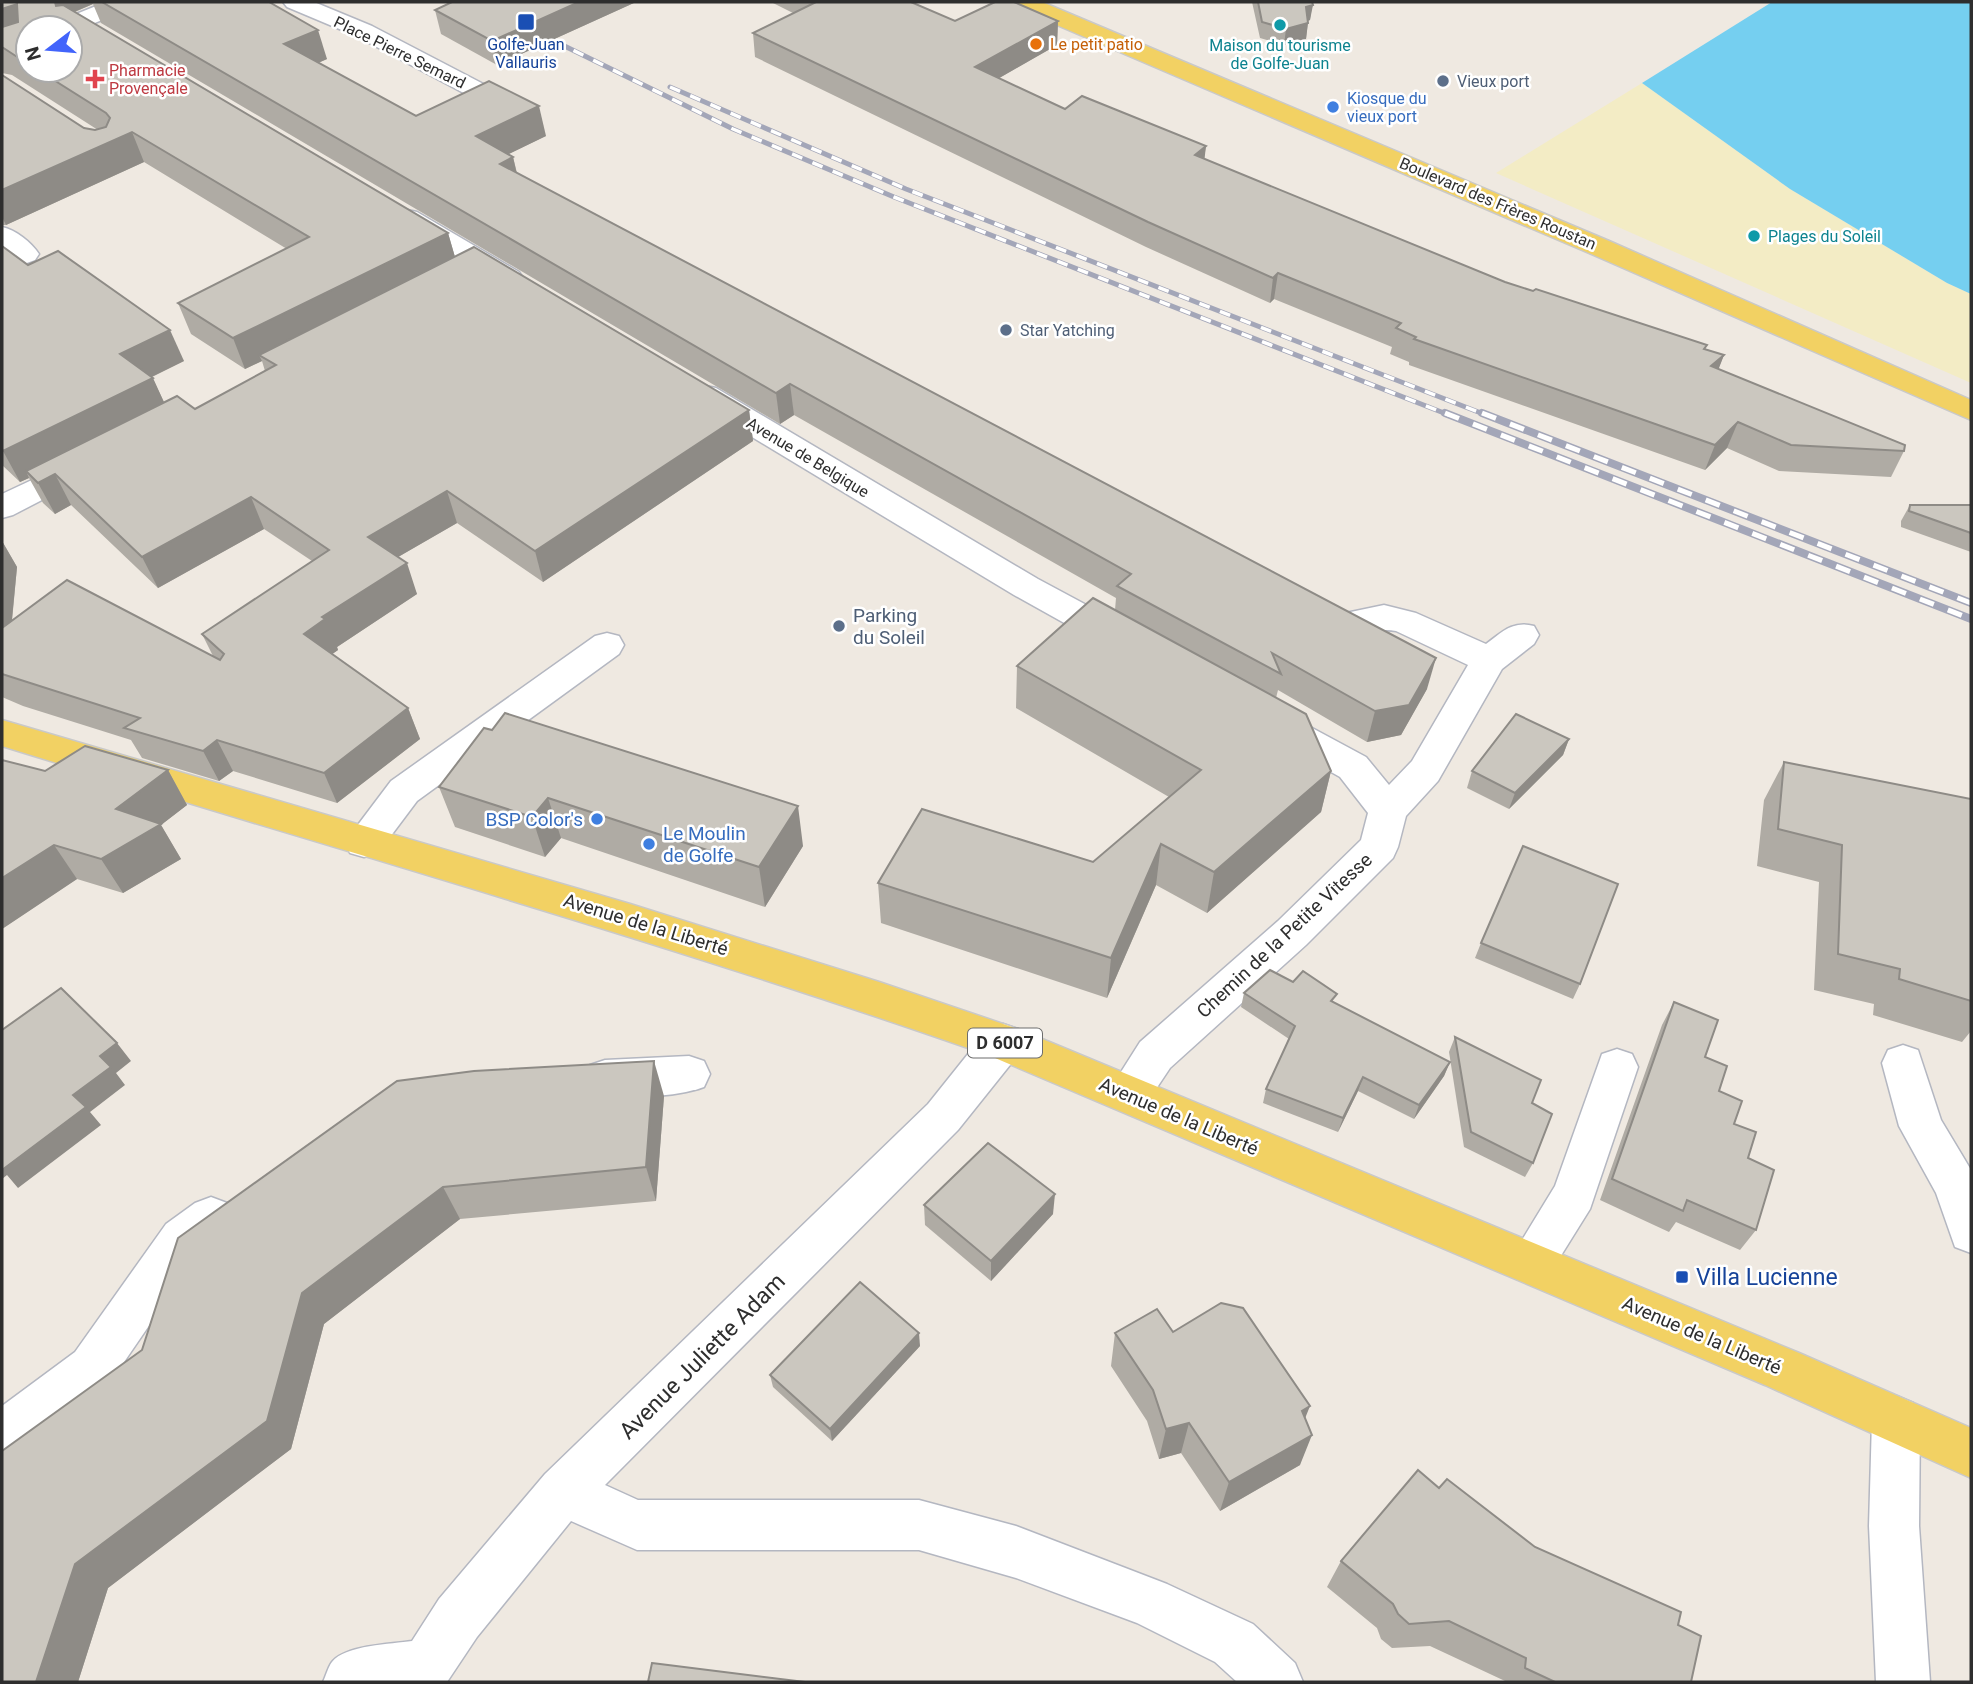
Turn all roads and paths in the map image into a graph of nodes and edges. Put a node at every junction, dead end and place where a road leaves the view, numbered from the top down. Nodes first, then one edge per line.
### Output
1 (126, 2) edge
2 (284, 2) edge
3 (1023, 2) edge
4 (305, 6) edge
5 (84, 19) edge
6 (84, 31) edge
7 (113, 43) edge
8 (484, 94) edge
9 (387, 206) edge
10 (2, 235) edge
11 (2, 264) edge
12 (532, 292) edge
13 (675, 377) edge
14 (1971, 411) edge
15 (102, 457) edge
16 (3, 504) edge
17 (1353, 623) edge
18 (1522, 635) dead end
19 (607, 645) dead end
20 (1147, 654) edge
21 (1489, 660) junction
22 (1244, 707) edge
23 (2, 733) edge
24 (1388, 810) junction
25 (364, 842) junction
26 (1003, 1042) junction
27 (1903, 1063) dead end
28 (1617, 1067) dead end
29 (689, 1074) dead end
30 (569, 1080) edge
31 (1129, 1094) junction
32 (247, 1193) edge
33 (1971, 1232) edge
34 (1531, 1263) junction
35 (1896, 1419) junction
36 (2, 1436) edge
37 (1971, 1453) edge
38 (563, 1492) junction
39 (420, 1674) edge
40 (350, 1682) edge
41 (1276, 1682) edge
42 (1903, 1682) edge

1 - 5 street
2 - 4 street, Place Pierre Semard
3 - 14 main road, Boulevard des Frères Roustan
4 - 8 street, Place Pierre Semard
6 - 7 street
9 - 12 street
10 - 11 street
13 - 20 street, Avenue de Belgique
15 - 16 street
17 - 21 street
18 - 21 street
19 - 25 street
21 - 24 street, Chemin de la Petite Vitesse
22 - 24 street
23 - 25 main road, Avenue de la Liberté / D 6007
24 - 31 street, Chemin de la Petite Vitesse
25 - 26 main road, Avenue de la Liberté / D 6007
26 - 31 main road, Avenue de la Liberté / D 6007
26 - 38 street, Avenue Juliette Adam
27 - 33 street
28 - 34 street
29 - 30 street
31 - 34 main road, Avenue de la Liberté / D 6007
32 - 36 street
34 - 35 main road, Avenue de la Liberté / D 6007
35 - 37 main road, Avenue de la Liberté / D 6007
35 - 42 street
38 - 39 street, Avenue Juliette Adam
38 - 41 street
39 - 40 street

